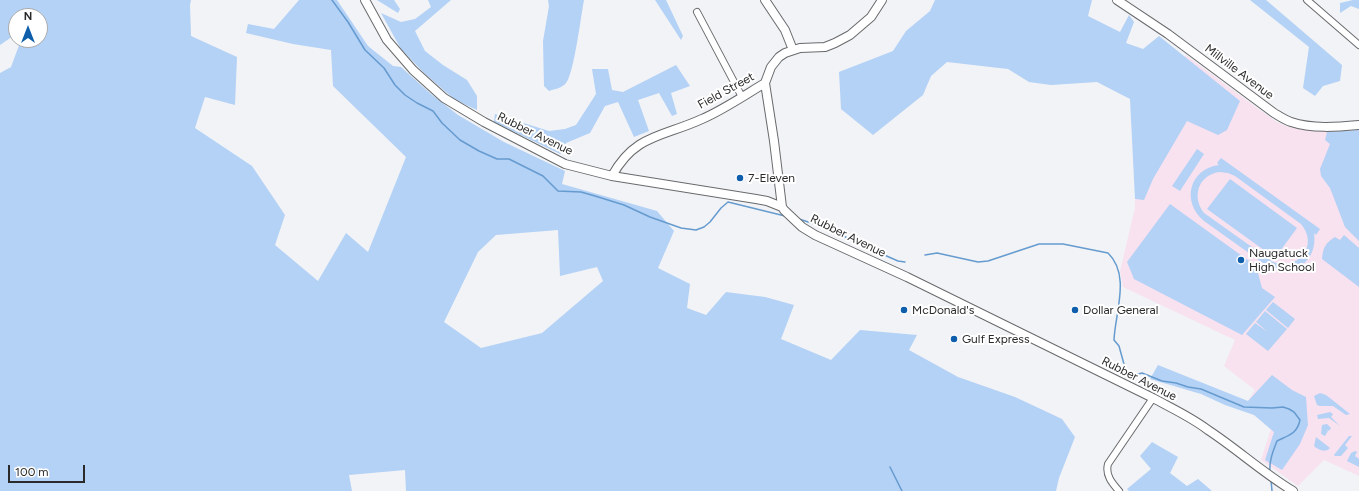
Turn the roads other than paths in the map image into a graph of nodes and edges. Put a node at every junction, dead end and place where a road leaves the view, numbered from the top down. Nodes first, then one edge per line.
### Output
1 (765, 0) edge
2 (882, 0) edge
3 (1117, 0) edge
4 (1306, 0) edge
5 (366, 1) edge
6 (697, 12) dead end
7 (1359, 45) edge
8 (793, 50) junction
9 (765, 83) junction
10 (742, 97) junction
11 (1359, 125) edge
12 (612, 176) junction
13 (783, 208) junction
14 (1152, 398) junction
15 (1119, 491) edge
16 (1293, 491) edge

1 - 8 street
2 - 8 street, Field Street
3 - 11 street, Millville Avenue
4 - 7 street
5 - 12 street, Rubber Avenue
6 - 10 street
8 - 9 street, Field Street
9 - 10 street, Field Street
9 - 13 street
10 - 12 street, Field Street
12 - 13 street, Rubber Avenue
13 - 14 street, Rubber Avenue
14 - 15 street
14 - 16 street, Rubber Avenue

